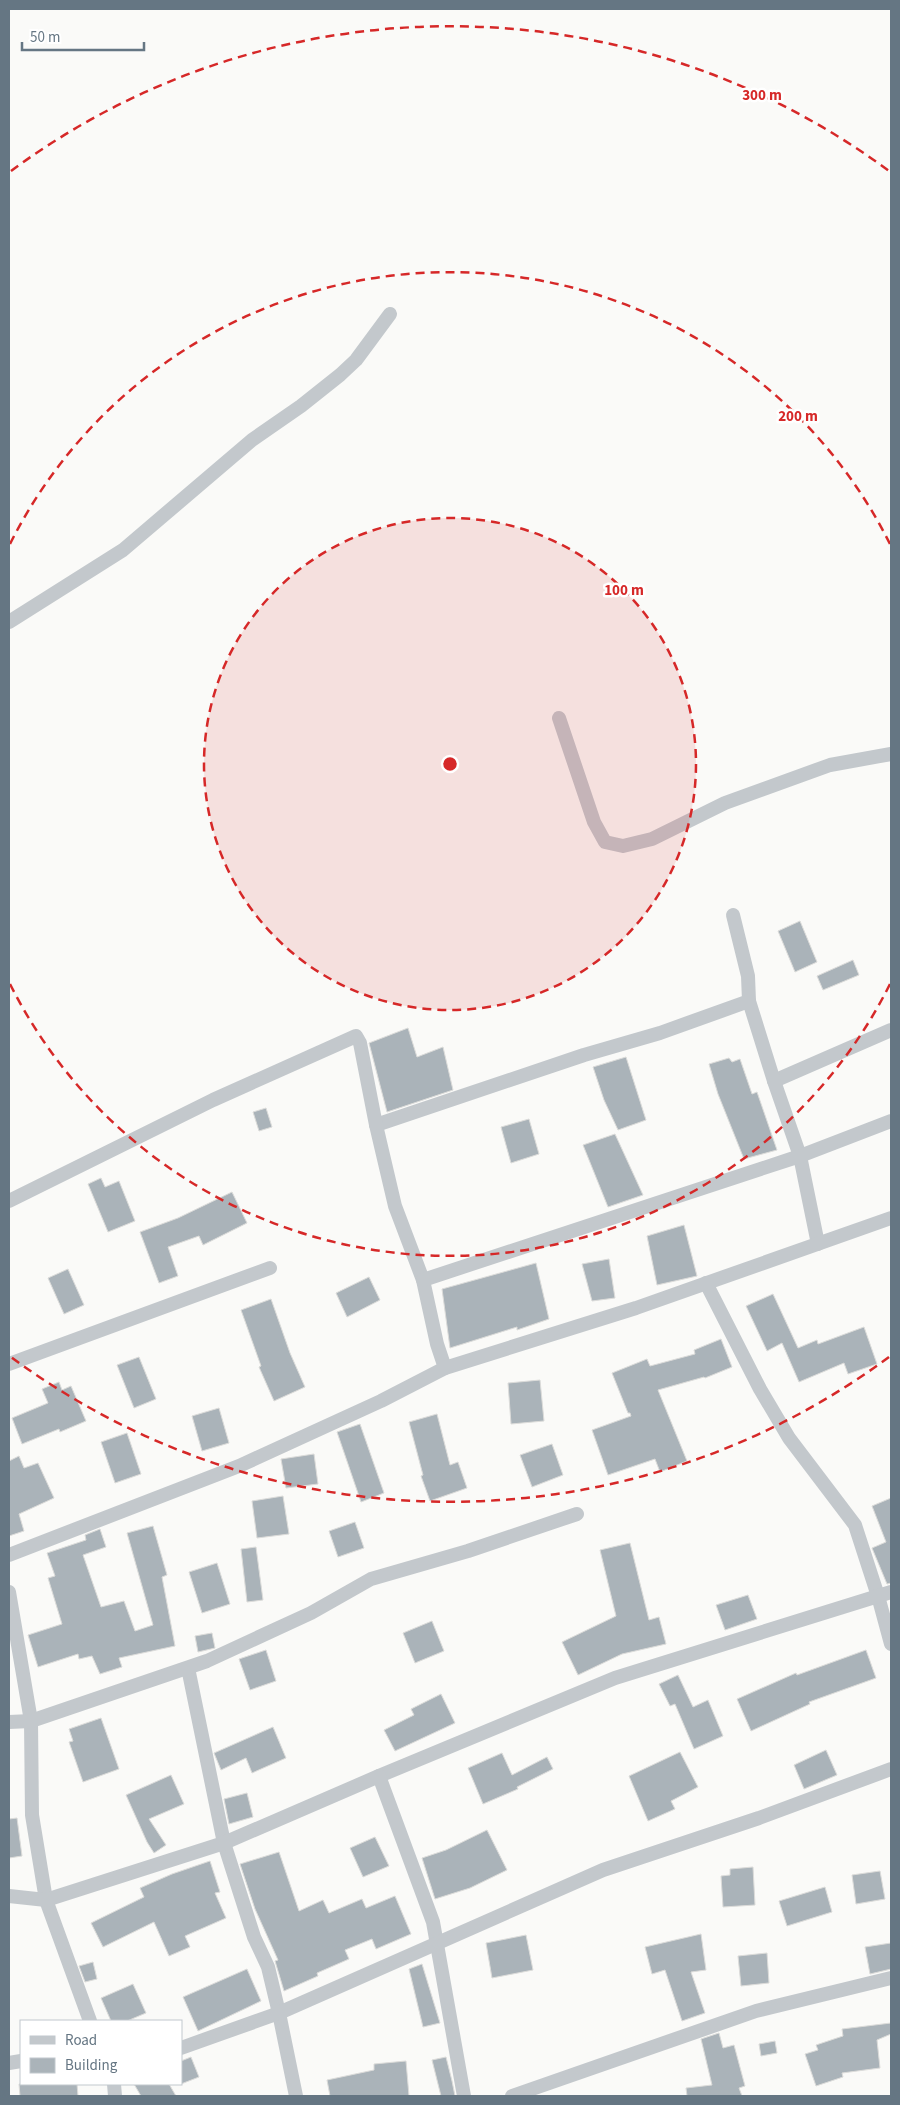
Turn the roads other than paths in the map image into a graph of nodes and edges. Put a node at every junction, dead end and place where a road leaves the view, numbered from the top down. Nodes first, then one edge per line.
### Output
1 (390, 314) dead end
2 (9, 622) edge
3 (559, 718) dead end
4 (891, 754) edge
5 (733, 916) dead end
6 (749, 1001) junction
7 (891, 1030) edge
8 (774, 1081) junction
9 (891, 1120) edge
10 (376, 1125) junction
11 (800, 1156) junction
12 (9, 1201) edge
13 (891, 1218) edge
14 (818, 1244) junction
15 (270, 1268) dead end
16 (423, 1280) junction
17 (706, 1283) junction
18 (9, 1364) edge
19 (445, 1368) junction
20 (577, 1514) dead end
21 (9, 1555) edge
22 (9, 1592) edge
23 (885, 1594) edge
24 (891, 1644) edge
25 (188, 1668) junction
26 (31, 1721) junction
27 (9, 1722) edge
28 (891, 1769) edge
29 (379, 1776) junction
30 (224, 1843) junction
31 (9, 1896) edge
32 (46, 1900) junction
33 (436, 1944) junction
34 (891, 1978) edge
35 (279, 2013) junction
36 (90, 2020) edge
37 (182, 2048) edge
38 (296, 2096) edge
39 (464, 2096) edge
40 (512, 2096) edge

1 - 2 street
3 - 4 street
5 - 6 street
6 - 8 street
6 - 10 street
7 - 8 street
8 - 11 street
9 - 11 street
10 - 12 street
10 - 16 street
11 - 14 street
11 - 16 street
13 - 14 street
14 - 17 street
15 - 18 street
16 - 19 street
17 - 19 street
17 - 23 street
19 - 21 street
20 - 25 street
22 - 26 street
23 - 24 street
23 - 29 street
25 - 26 street
25 - 30 street
26 - 27 street
26 - 32 street
28 - 33 street
29 - 30 street
29 - 33 street
30 - 32 street
30 - 35 street
31 - 32 street
32 - 36 street
33 - 35 street
33 - 39 street
34 - 40 street
35 - 37 street
35 - 38 street

